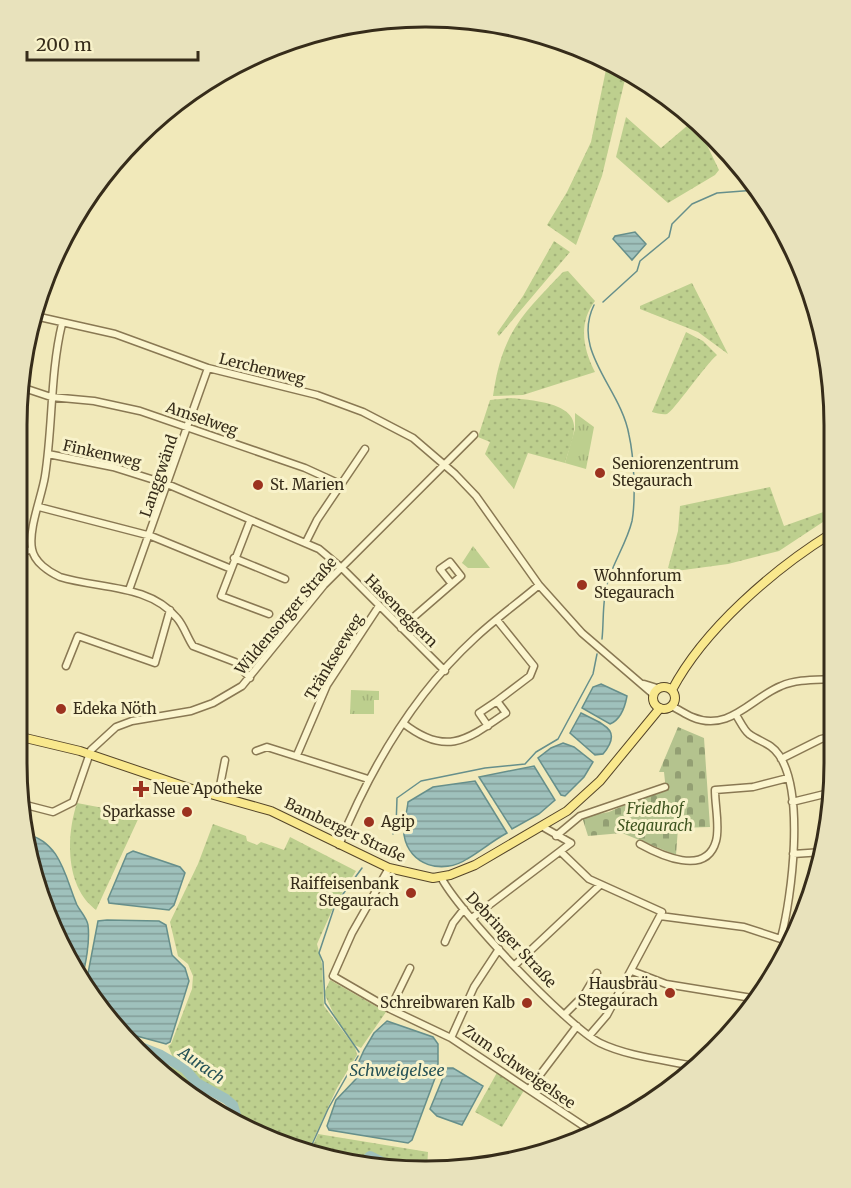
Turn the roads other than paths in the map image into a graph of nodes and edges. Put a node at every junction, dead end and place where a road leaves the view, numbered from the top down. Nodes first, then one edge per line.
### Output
1 (42, 318) edge
2 (62, 324) junction
3 (208, 368) junction
4 (29, 390) edge
5 (51, 397) junction
6 (189, 427) junction
7 (474, 435) dead end
8 (365, 449) dead end
9 (48, 454) junction
10 (445, 465) junction
11 (167, 484) junction
12 (340, 484) junction
13 (39, 507) junction
14 (250, 521) junction
15 (151, 536) junction
16 (824, 539) edge
17 (306, 542) junction
18 (27, 550) edge
19 (32, 550) junction
20 (234, 558) junction
21 (341, 567) junction
22 (229, 568) junction
23 (285, 579) dead end
24 (451, 583) dead end
25 (539, 585) junction
26 (129, 590) junction
27 (379, 606) junction
28 (170, 610) junction
29 (269, 614) dead end
30 (497, 620) junction
31 (401, 628) junction
32 (66, 666) dead end
33 (444, 671) junction
34 (250, 678) junction
35 (824, 680) edge
36 (670, 688) junction
37 (655, 691) junction
38 (497, 701) junction
39 (673, 703) junction
40 (657, 706) junction
41 (736, 715) junction
42 (403, 723) junction
43 (488, 726) junction
44 (27, 738) edge
45 (824, 739) edge
46 (256, 751) dead end
47 (89, 754) junction
48 (297, 755) junction
49 (781, 759) junction
50 (225, 760) dead end
51 (788, 778) junction
52 (368, 779) junction
53 (665, 788) dead end
54 (823, 795) edge
55 (218, 796) junction
56 (792, 802) junction
57 (29, 806) edge
58 (543, 827) junction
59 (556, 836) junction
60 (339, 844) junction
61 (640, 844) dead end
62 (561, 852) junction
63 (813, 853) edge
64 (793, 854) junction
65 (389, 868) junction
66 (441, 877) junction
67 (600, 885) junction
68 (464, 909) junction
69 (661, 914) junction
70 (472, 918) junction
71 (781, 938) joint
72 (445, 942) dead end
73 (500, 949) junction
74 (515, 965) junction
75 (410, 968) dead end
76 (633, 971) junction
77 (597, 973) dead end
78 (748, 997) edge
79 (390, 1009) junction
80 (564, 1015) junction
81 (577, 1026) junction
82 (589, 1036) junction
83 (451, 1038) junction
84 (685, 1064) edge
85 (530, 1088) junction
86 (586, 1127) edge

1 - 2 street, Lerchenweg
2 - 3 street, Lerchenweg
2 - 5 street
3 - 6 street, Langgwänd
3 - 10 street, Lerchenweg
4 - 5 street, Amselweg
5 - 6 street, Amselweg
5 - 9 street
6 - 11 street, Langgwänd
6 - 12 street, Amselweg
7 - 10 street
8 - 12 street
9 - 11 street, Finkenweg
9 - 13 street
10 - 21 street, Wildensorger Straße
10 - 25 street, Lerchenweg
11 - 14 street, Finkenweg
11 - 15 street, Langgwänd
12 - 17 street
13 - 15 street
13 - 19 street
14 - 17 street, Finkenweg
14 - 20 street
15 - 22 street
15 - 26 street, Langgwänd
16 - 36 main road
17 - 21 street, Haseneggern
18 - 19 street
19 - 26 street
20 - 22 street
20 - 23 street
21 - 27 street, Haseneggern
21 - 34 street, Wildensorger Straße
22 - 29 street
24 - 31 street
25 - 30 street
25 - 37 street, Lerchenweg
26 - 28 street
27 - 31 street, Haseneggern
27 - 48 street, Tränkseeweg
28 - 32 street
28 - 34 street
30 - 33 street
30 - 38 street
31 - 33 street, Haseneggern
33 - 42 street
34 - 47 street, Wildensorger Straße
35 - 41 street
36 - 37 main road
36 - 39 main road
37 - 40 main road
38 - 43 street
38 - 43 street
39 - 40 main road
39 - 41 street
40 - 58 main road, Bamberger Straße
41 - 49 street
42 - 43 street
42 - 52 street
44 - 47 main road, Bamberger Straße
45 - 49 street
46 - 48 street
47 - 55 main road, Bamberger Straße
47 - 57 street
48 - 52 street
49 - 51 street
50 - 55 street
51 - 56 street
51 - 61 street
52 - 60 street
53 - 59 street
54 - 56 street
55 - 60 main road, Bamberger Straße
56 - 64 street
58 - 59 street
58 - 66 main road, Bamberger Straße
59 - 62 street
60 - 65 main road, Bamberger Straße
62 - 67 street
62 - 70 street
63 - 64 street
64 - 71 street
65 - 66 main road, Bamberger Straße
65 - 79 street
66 - 68 street, Debringer Straße
67 - 69 street
67 - 74 street
68 - 70 street, Debringer Straße
68 - 72 street
69 - 71 street
69 - 76 street
70 - 73 street, Debringer Straße
73 - 74 street, Debringer Straße
73 - 83 street, Zum Schweigelsee
74 - 80 street, Debringer Straße
75 - 79 street
76 - 78 street
76 - 82 street
77 - 80 street
79 - 83 street
80 - 81 street, Debringer Straße
81 - 82 street, Debringer Straße
81 - 85 street
82 - 84 street, Debringer Straße
83 - 85 street, Zum Schweigelsee
85 - 86 street, Zum Schweigelsee

